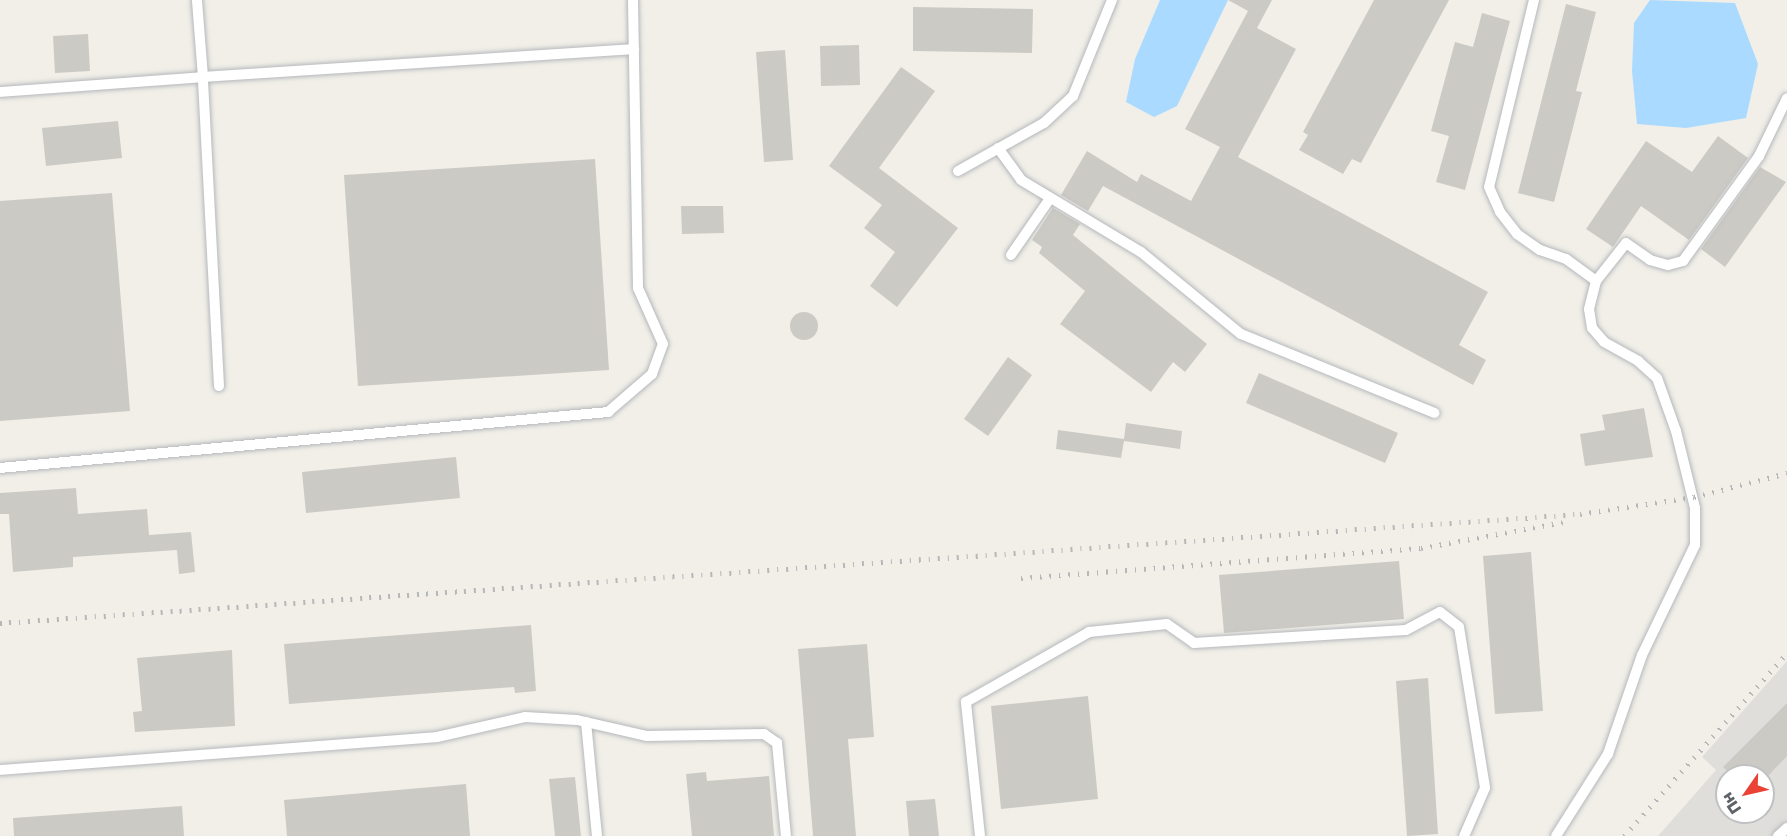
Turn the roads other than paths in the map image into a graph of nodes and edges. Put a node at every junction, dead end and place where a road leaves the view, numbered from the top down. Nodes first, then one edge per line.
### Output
1 (197, 0) edge
2 (633, 0) edge
3 (1112, 0) edge
4 (1534, 0) edge
5 (634, 49) junction
6 (203, 76) junction
7 (0, 92) edge
8 (1787, 98) edge
9 (998, 148) junction
10 (958, 171) dead end
11 (1049, 200) junction
12 (1011, 255) dead end
13 (1596, 281) junction
14 (219, 386) dead end
15 (1435, 413) dead end
16 (0, 468) edge
17 (586, 722) junction
18 (0, 770) edge
19 (1787, 828) edge
20 (597, 836) edge
21 (786, 836) edge
22 (980, 836) edge
23 (1464, 836) edge
24 (1556, 836) edge
25 (1779, 836) edge

1 - 6 lane
2 - 5 lane
3 - 9 lane
4 - 13 lane
5 - 6 lane
5 - 16 lane
6 - 7 lane
6 - 14 lane
8 - 13 lane
9 - 10 lane
9 - 11 lane
11 - 12 lane
11 - 15 lane
13 - 24 lane
17 - 18 lane
17 - 20 lane
17 - 21 lane
19 - 25 lane
22 - 23 lane

